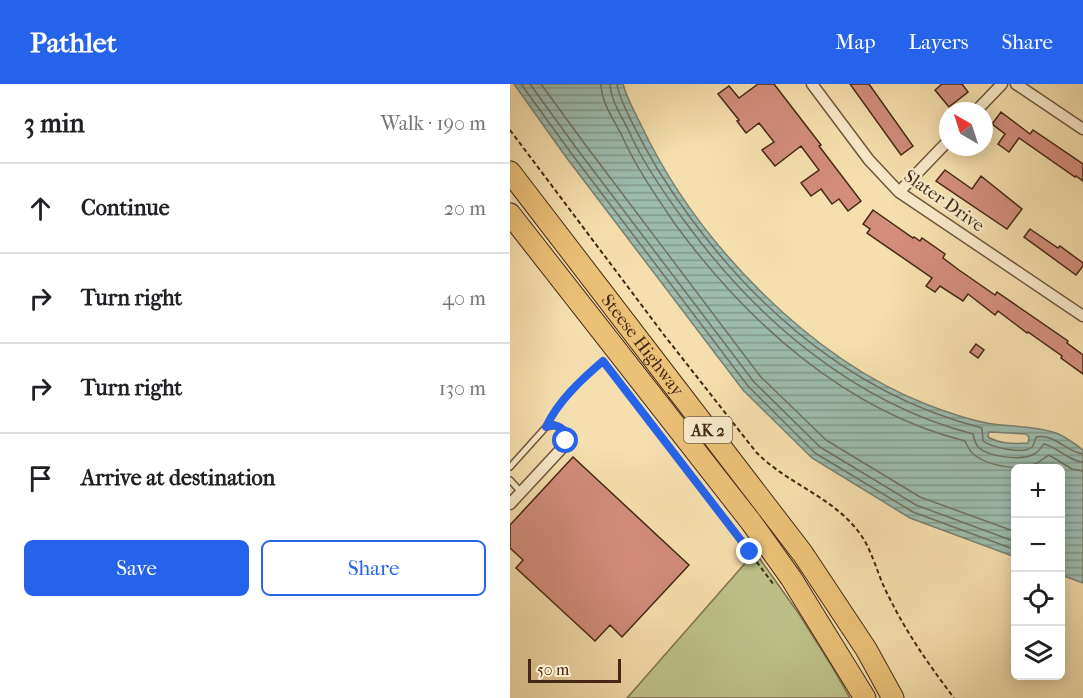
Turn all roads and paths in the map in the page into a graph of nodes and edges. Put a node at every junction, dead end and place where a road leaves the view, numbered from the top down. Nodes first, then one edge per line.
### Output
1 (812, 84) edge
2 (1002, 84) edge
3 (1016, 84) edge
4 (985, 102) edge
5 (1083, 129) edge
6 (510, 130) edge
7 (939, 150) edge
8 (510, 172) edge
9 (899, 192) junction
10 (510, 214) edge
11 (1083, 316) edge
12 (609, 368) dead end
13 (546, 427) junction
14 (668, 445) dead end
15 (562, 448) joint
16 (510, 467) edge
17 (510, 480) edge
18 (521, 492) junction
19 (510, 504) edge
20 (775, 586) dead end
21 (865, 698) edge
22 (893, 698) edge
23 (954, 698) edge

1 - 9 street, Slater Drive
2 - 4 street
3 - 5 street
6 - 23 path
7 - 9 street
8 - 22 highway, Steese Highway / AK 2
9 - 11 street, Slater Drive
10 - 21 highway, Steese Highway / AK 2
12 - 13 path
13 - 15 lane
13 - 16 lane
14 - 20 path
15 - 18 street
17 - 18 lane
18 - 19 street

